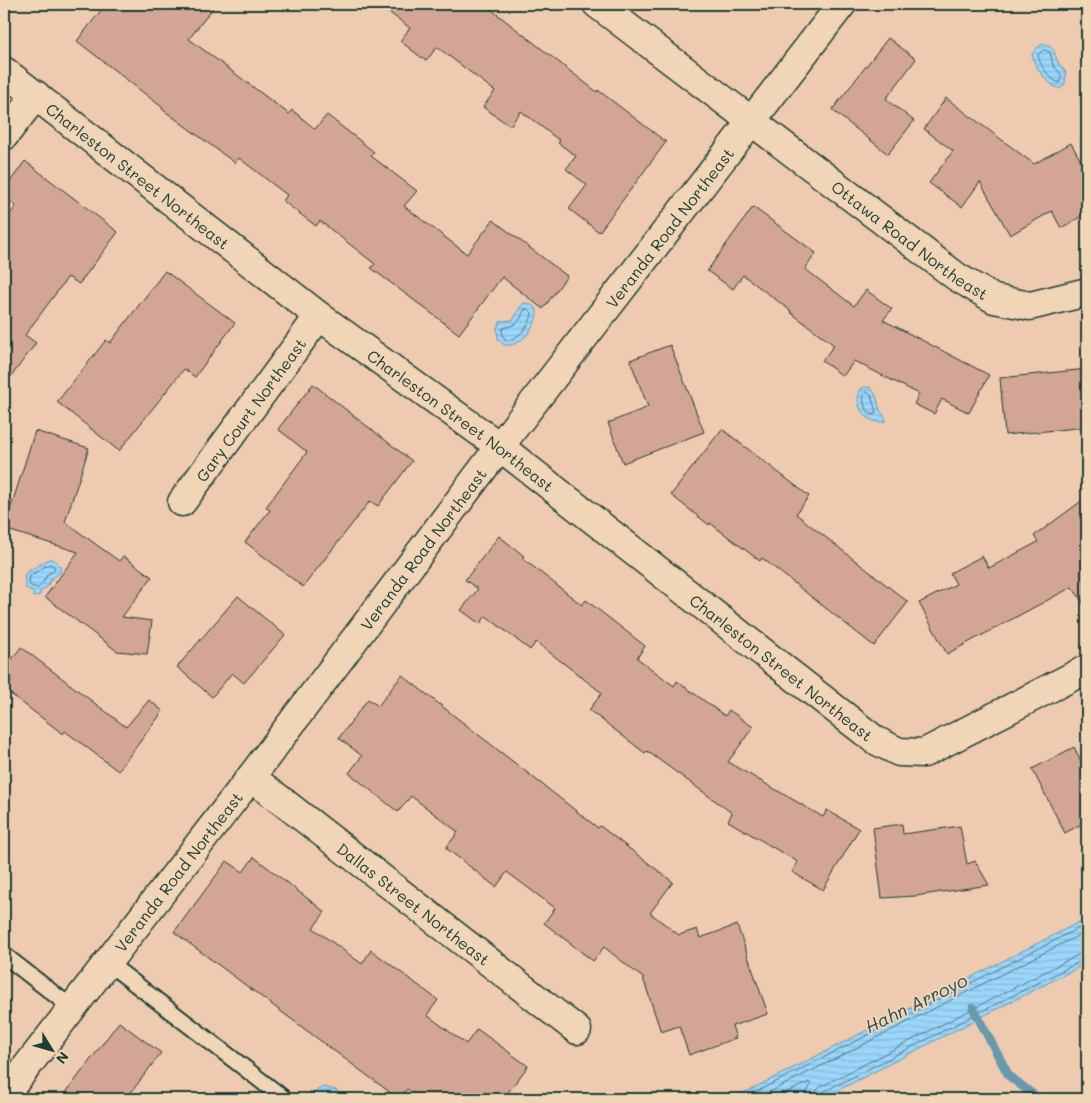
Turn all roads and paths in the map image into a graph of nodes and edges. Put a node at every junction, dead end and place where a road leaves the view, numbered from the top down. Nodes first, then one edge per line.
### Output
1 (597, 4) edge
2 (842, 4) edge
3 (4, 71) edge
4 (36, 95) junction
5 (752, 122) junction
6 (4, 136) edge
7 (1087, 292) edge
8 (320, 316) junction
9 (499, 446) junction
10 (182, 502) dead end
11 (1087, 669) edge
12 (250, 777) junction
13 (4, 955) edge
14 (107, 962) junction
15 (72, 1008) junction
16 (577, 1030) dead end
17 (4, 1096) edge
18 (282, 1097) dead end

1 - 5 street, Ottawa Road Northeast
2 - 5 street, Veranda Road Northeast
3 - 4 street, Charleston Street Northeast
4 - 6 street
4 - 8 street, Charleston Street Northeast
5 - 7 street, Ottawa Road Northeast
5 - 9 street, Veranda Road Northeast
8 - 9 street, Charleston Street Northeast
8 - 10 street, Gary Court Northeast
9 - 11 street, Charleston Street Northeast
9 - 12 street, Veranda Road Northeast
12 - 14 street, Veranda Road Northeast
12 - 16 street, Dallas Street Northeast
13 - 15 lane
14 - 15 street, Veranda Road Northeast
14 - 18 lane
15 - 17 street, Veranda Road Northeast

